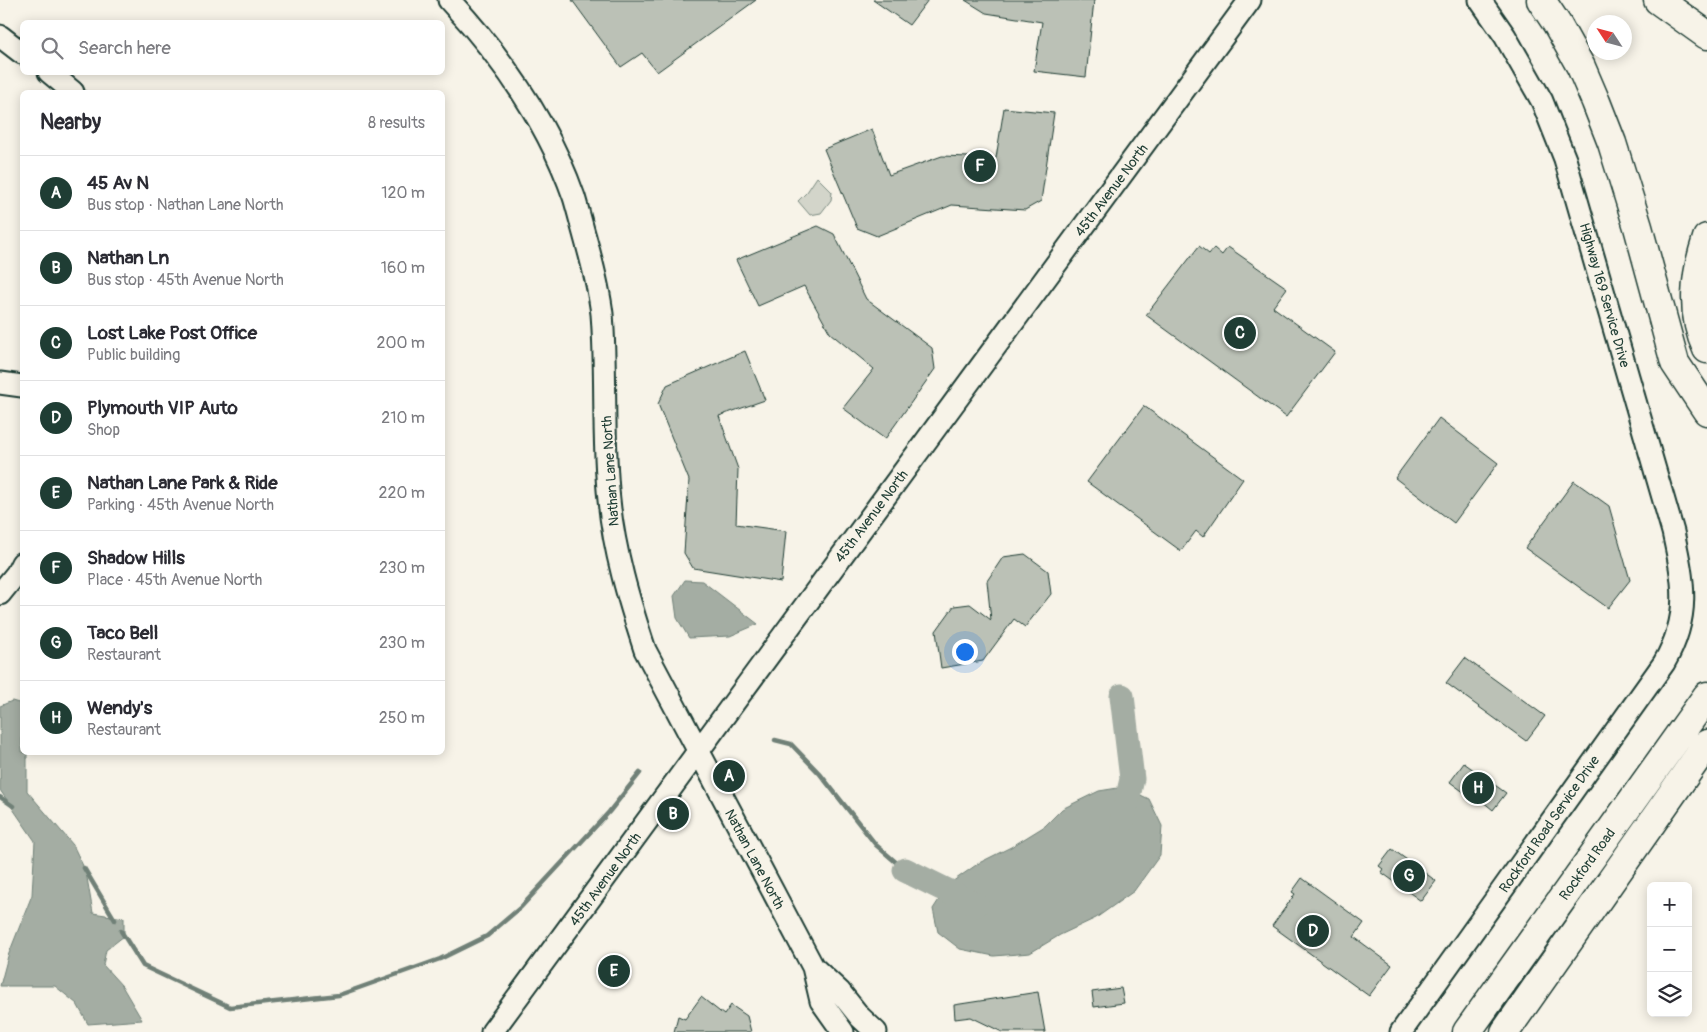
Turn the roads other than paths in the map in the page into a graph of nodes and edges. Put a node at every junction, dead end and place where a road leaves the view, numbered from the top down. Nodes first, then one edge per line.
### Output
1 (449, 0) edge
2 (1250, 0) edge
3 (1480, 0) edge
4 (1541, 0) edge
5 (1658, 0) edge
6 (1707, 35) edge
7 (0, 36) edge
8 (20, 51) edge
9 (53, 75) edge
10 (71, 90) edge
11 (1707, 238) edge
12 (1707, 349) edge
13 (0, 383) edge
14 (20, 386) edge
15 (1707, 411) edge
16 (20, 566) edge
17 (0, 594) edge
18 (1683, 608) joint
19 (1707, 696) edge
20 (1707, 744) edge
21 (698, 752) junction
22 (813, 967) junction
23 (492, 1032) edge
24 (843, 1032) edge
25 (876, 1032) edge
26 (1401, 1032) edge
27 (1467, 1032) edge
28 (1505, 1032) edge

1 - 21 street, Nathan Lane North
2 - 21 street, 45th Avenue North
3 - 18 street, Highway 169 Service Drive
4 - 15 main road
5 - 6 main road
7 - 8 street
9 - 10 street
11 - 12 main road
13 - 14 street
16 - 17 street
18 - 26 street, Rockford Road Service Drive
19 - 27 main road, Rockford Road
20 - 28 main road
21 - 22 street, Nathan Lane North
21 - 23 street, 45th Avenue North
22 - 24 street, Nathan Lane North
22 - 25 street, Nathan Lane North

